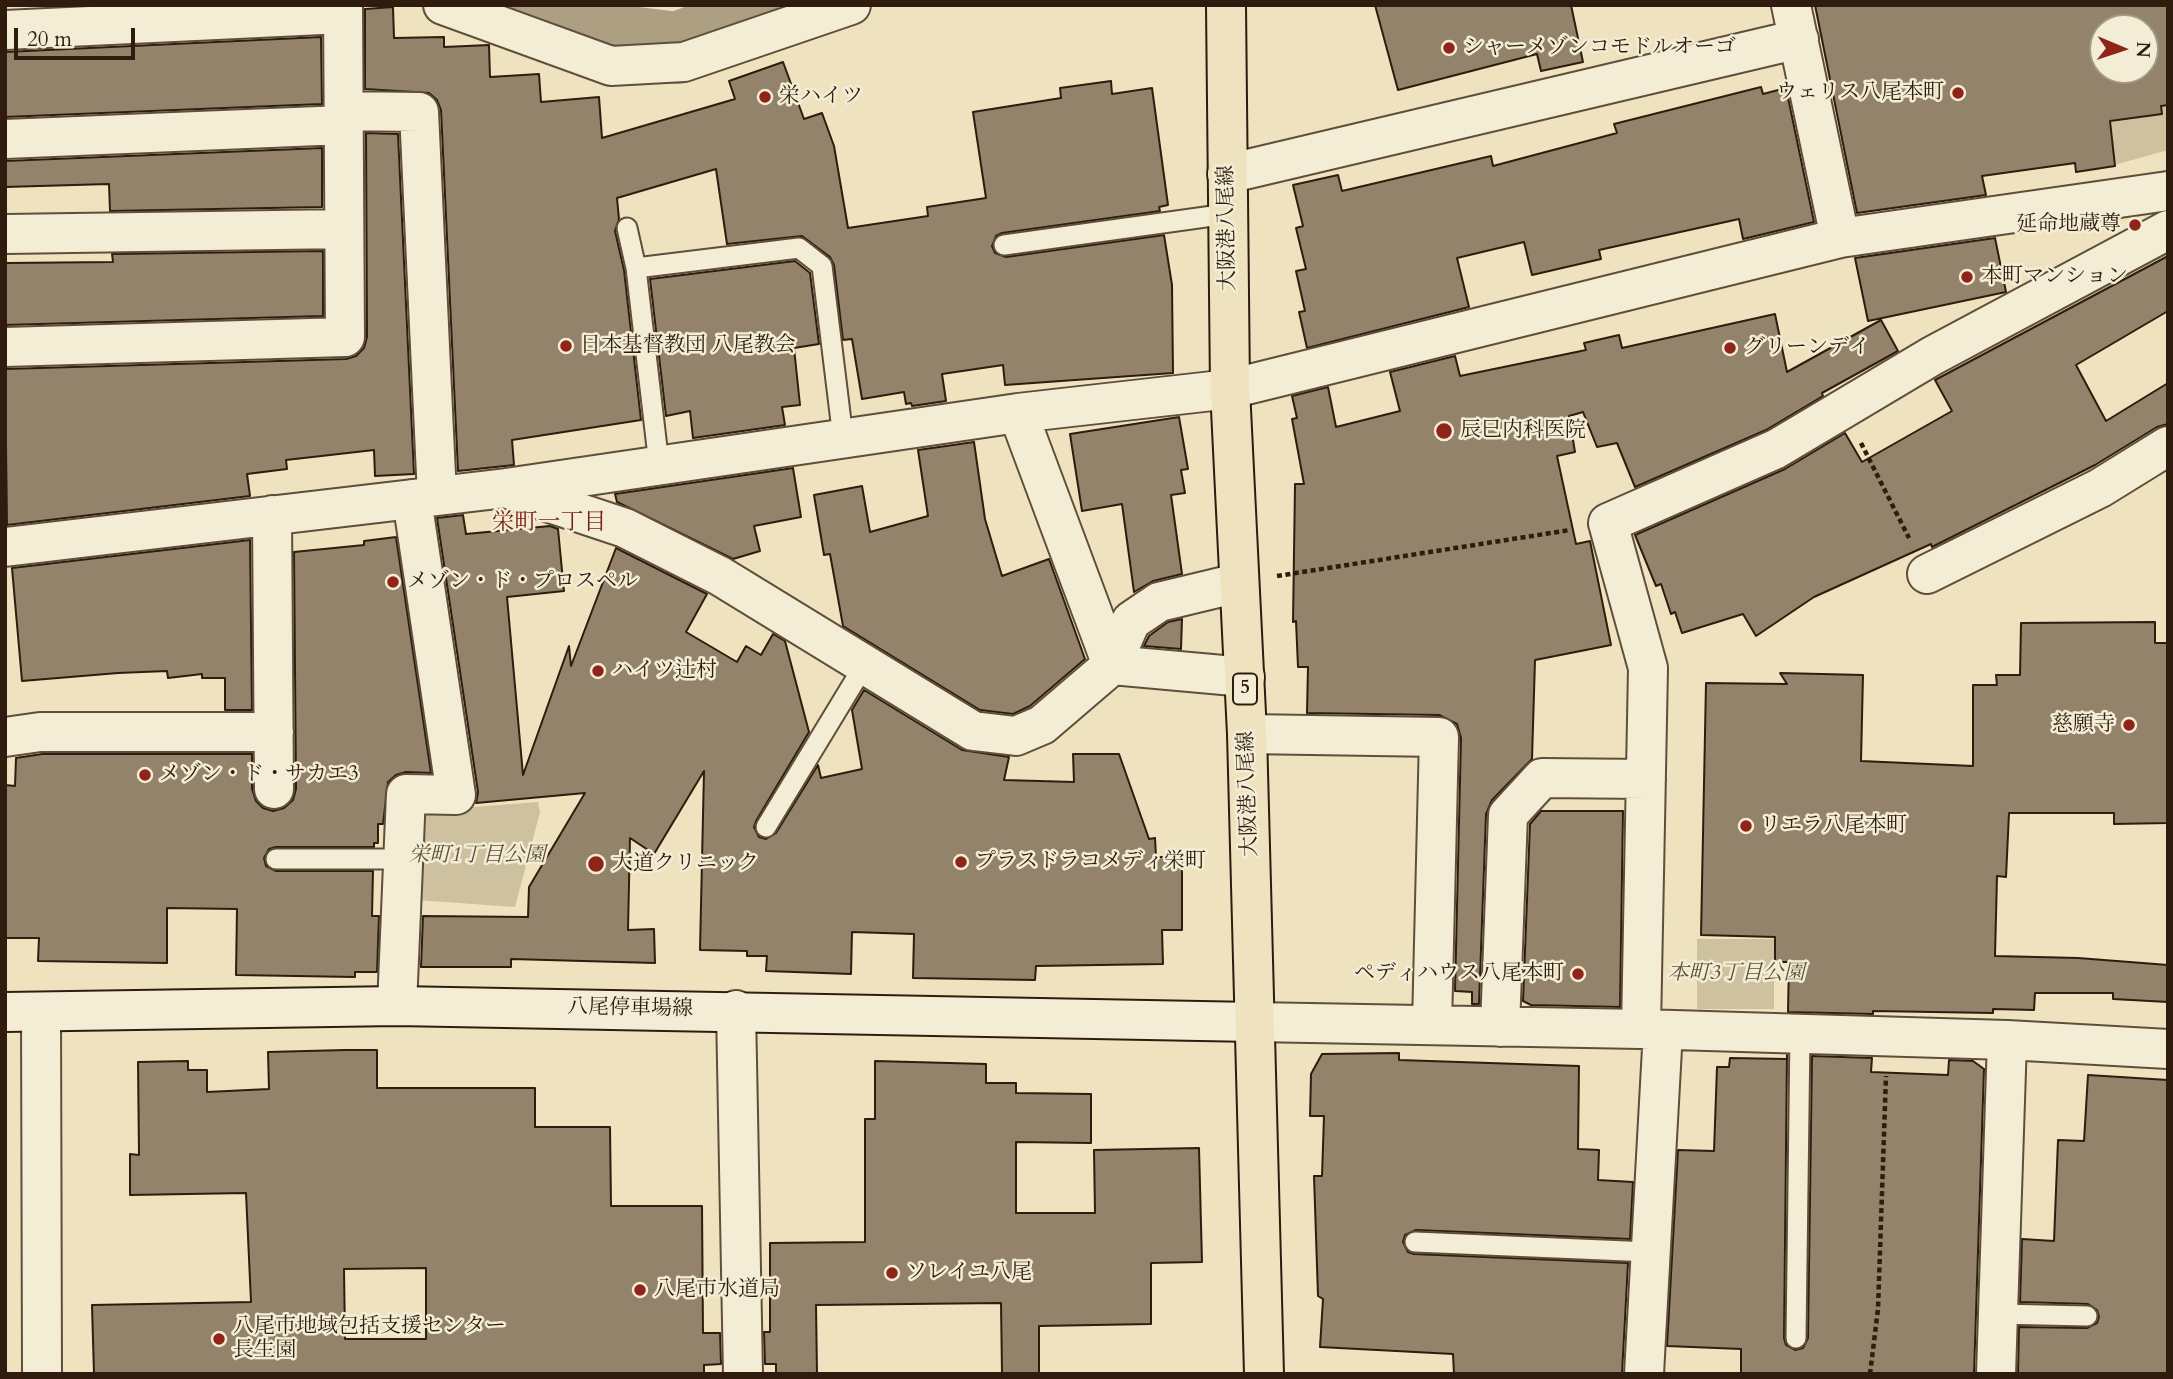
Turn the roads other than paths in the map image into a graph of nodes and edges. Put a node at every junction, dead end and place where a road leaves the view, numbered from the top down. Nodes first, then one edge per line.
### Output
1 (443, 5) edge
2 (851, 5) edge
3 (1226, 5) edge
4 (343, 10) edge
5 (1795, 22) edge
6 (5, 30) edge
7 (343, 118) junction
8 (5, 139) edge
9 (1227, 174) junction
10 (2167, 192) edge
11 (1227, 214) junction
12 (627, 228) dead end
13 (344, 229) junction
14 (2168, 230) edge
15 (5, 234) edge
16 (1840, 238) junction
17 (1004, 245) dead end
18 (636, 268) junction
19 (5, 347) edge
20 (1230, 389) junction
21 (1018, 412) junction
22 (843, 438) junction
23 (2168, 446) edge
24 (659, 465) junction
25 (506, 488) junction
26 (425, 497) junction
27 (272, 515) junction
28 (5, 547) edge
29 (1927, 574) road end
30 (1256, 580) junction
31 (865, 664) junction
32 (1112, 665) junction
33 (1244, 677) junction
34 (274, 733) junction
35 (1247, 734) junction
36 (5, 737) edge
37 (1646, 779) junction
38 (274, 789) dead end
39 (766, 827) dead end
40 (276, 859) dead end
41 (403, 859) junction
42 (397, 1006) junction
43 (736, 1010) junction
44 (23, 1012) edge
45 (1254, 1022) junction
46 (1432, 1025) junction
47 (1500, 1027) junction
48 (1652, 1030) junction
49 (1800, 1034) junction
50 (2007, 1040) junction
51 (2168, 1049) edge
52 (1415, 1242) dead end
53 (1650, 1252) junction
54 (1998, 1314) junction
55 (2087, 1316) dead end
56 (1796, 1338) dead end
57 (42, 1374) edge
58 (743, 1374) edge
59 (1264, 1374) edge
60 (1644, 1374) edge
61 (1996, 1374) edge

1 - 2 street
3 - 9 main road, 大阪港八尾線 / 5
4 - 6 street
4 - 7 street
5 - 9 street
5 - 16 street
7 - 8 street
7 - 13 street
7 - 26 street
9 - 11 main road, 大阪港八尾線 / 5
10 - 16 street
11 - 17 lane
11 - 20 main road, 大阪港八尾線 / 5
12 - 18 lane
13 - 15 street
13 - 19 street
14 - 37 street
16 - 20 street
18 - 22 lane
18 - 24 lane
20 - 21 street
20 - 30 main road, 大阪港八尾線 / 5
21 - 22 street
21 - 32 street
22 - 24 street
23 - 29 street
24 - 25 street
25 - 26 street
25 - 31 street
26 - 27 street
26 - 41 street
27 - 28 street
27 - 34 street
30 - 32 street
30 - 33 main road, 大阪港八尾線 / 5
31 - 32 street
31 - 39 lane
32 - 33 street
33 - 35 main road, 大阪港八尾線 / 5
34 - 36 street
34 - 38 street
35 - 45 main road, 大阪港八尾線 / 5
35 - 46 street
37 - 47 street
37 - 48 street
40 - 41 lane
41 - 42 street
42 - 43 street, 八尾停車場線
42 - 44 street, 八尾停車場線
43 - 45 street, 八尾停車場線
43 - 58 street
44 - 57 street
45 - 46 street, 八尾停車場線
45 - 59 main road, 大阪港八尾線 / 5
46 - 47 street, 八尾停車場線
47 - 48 street, 八尾停車場線
48 - 49 street, 八尾停車場線
48 - 53 street
49 - 50 street, 八尾停車場線
49 - 56 lane
50 - 51 street, 八尾停車場線
50 - 54 street
52 - 53 lane
53 - 60 street
54 - 55 lane
54 - 61 street

